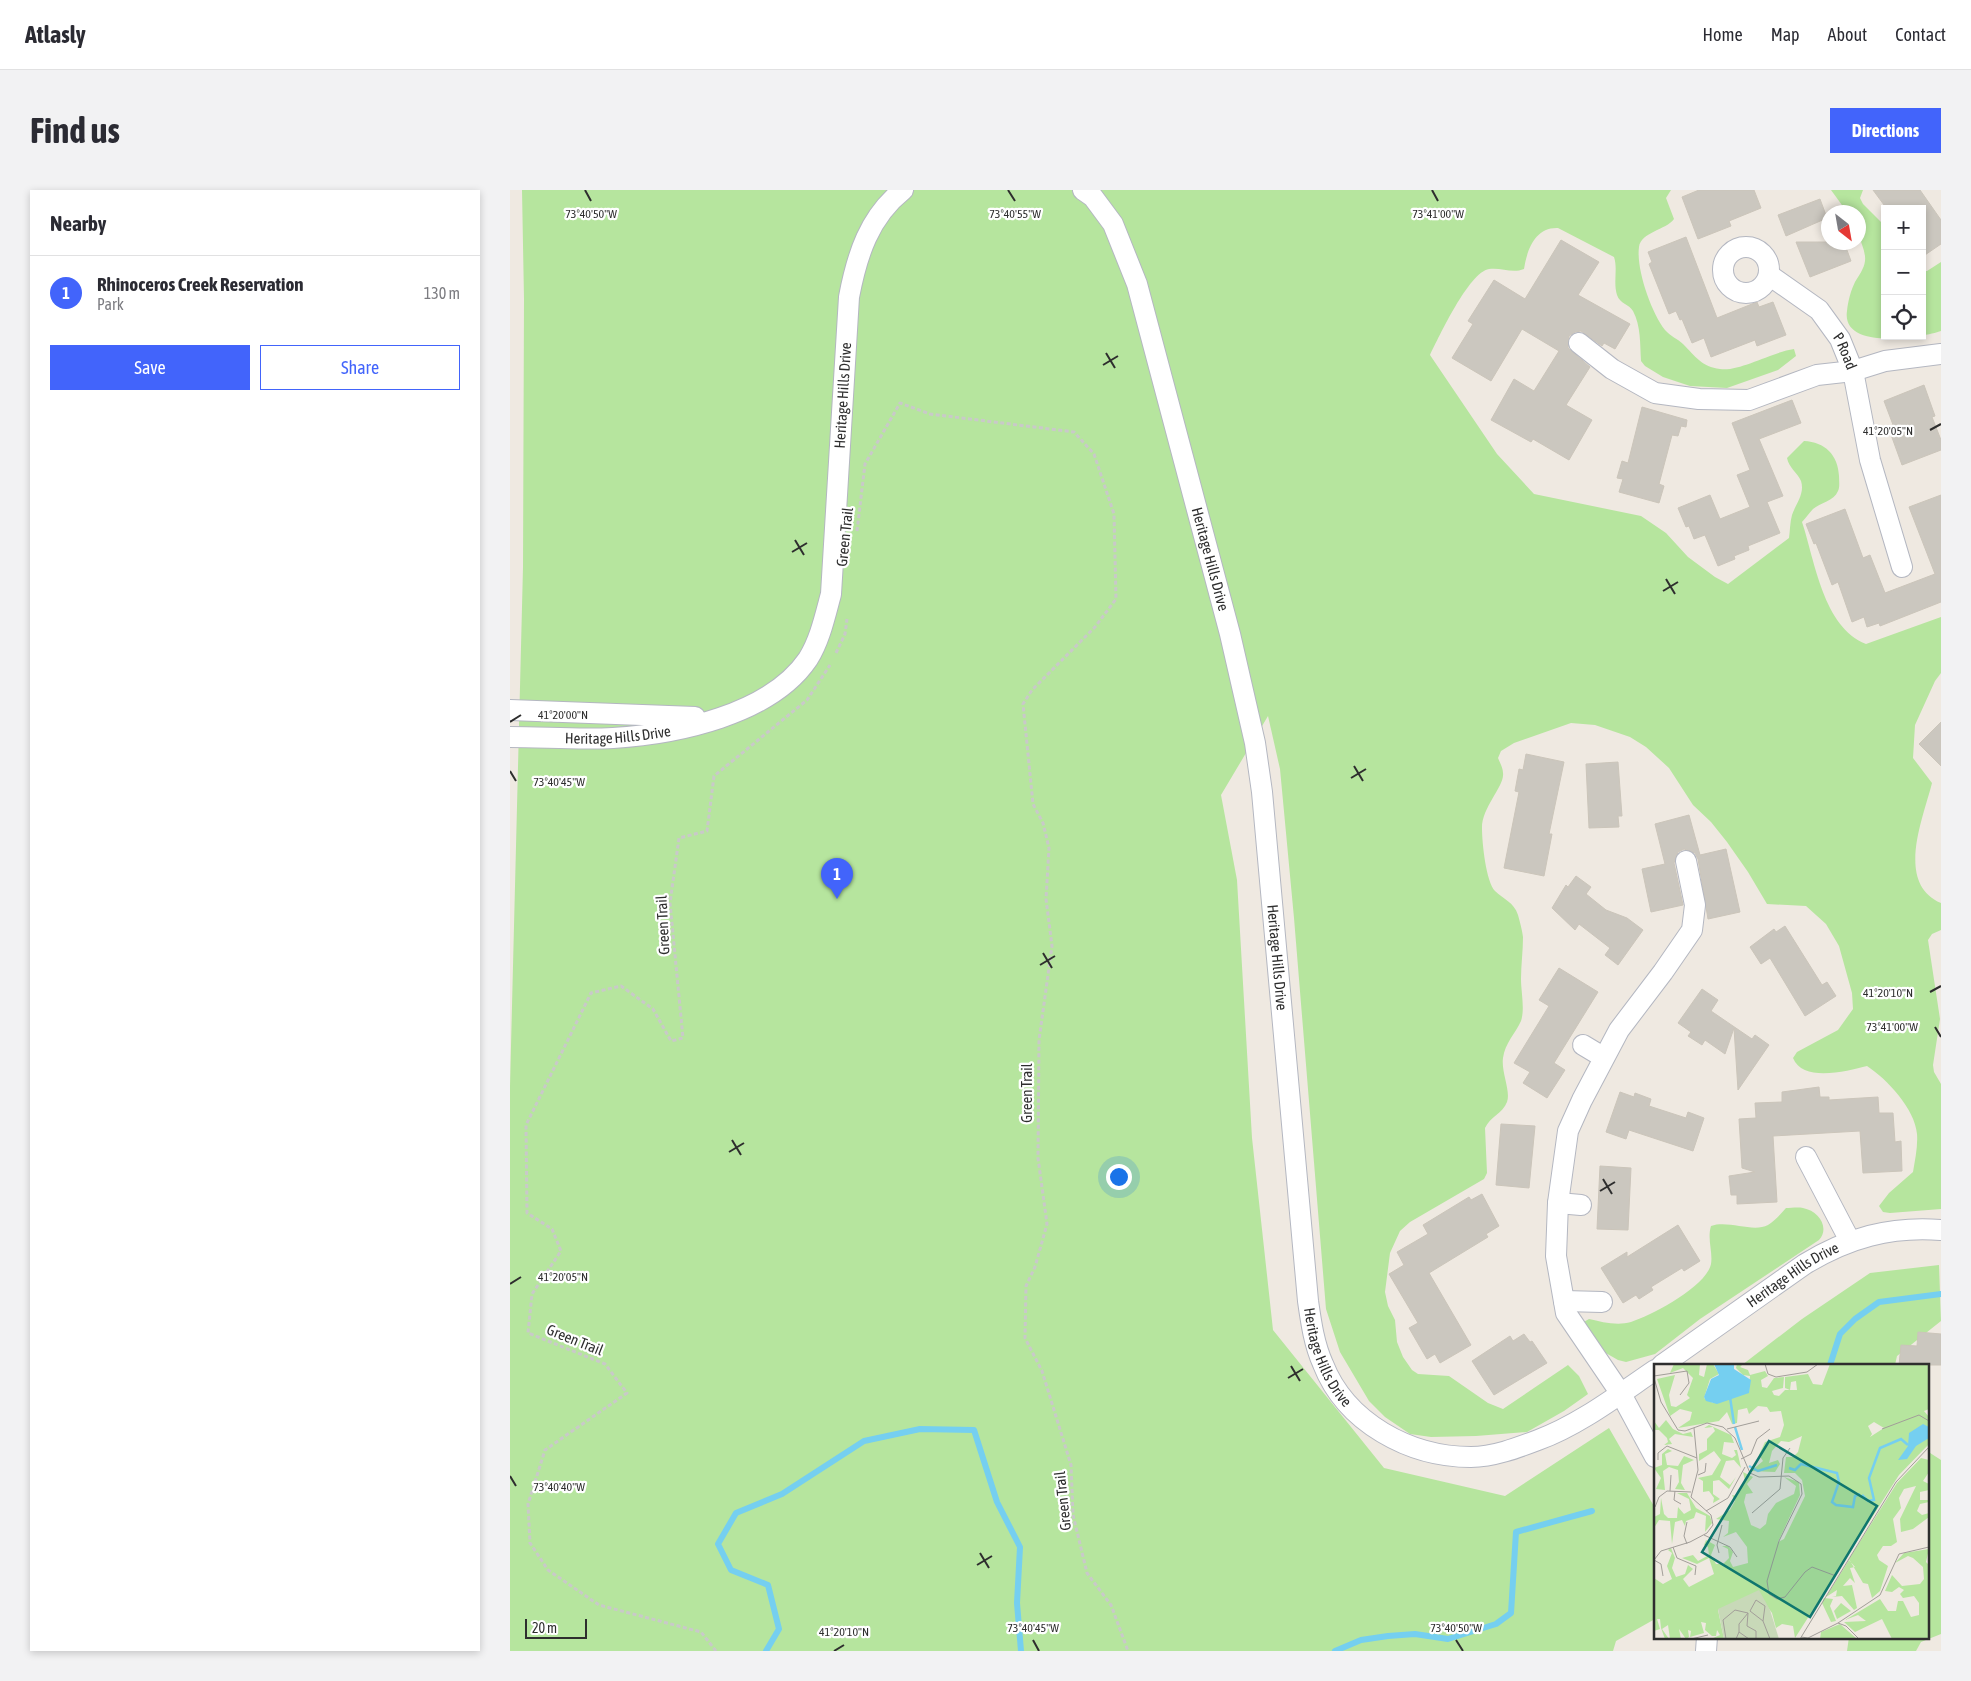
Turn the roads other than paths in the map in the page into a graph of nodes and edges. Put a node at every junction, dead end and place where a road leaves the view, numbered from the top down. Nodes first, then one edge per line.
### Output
1 (904, 190) edge
2 (1083, 190) edge
3 (1769, 275) dead end
4 (1579, 343) dead end
5 (1941, 354) edge
6 (1853, 370) junction
7 (1902, 567) dead end
8 (510, 710) edge
9 (722, 717) junction
10 (510, 737) edge
11 (1686, 861) dead end
12 (1582, 1045) dead end
13 (1604, 1057) junction
14 (1806, 1157) dead end
15 (1558, 1204) junction
16 (1581, 1205) dead end
17 (1941, 1230) edge
18 (1850, 1240) junction
19 (1564, 1301) junction
20 (1602, 1302) dead end
21 (1663, 1364) edge
22 (1654, 1371) edge
23 (1621, 1394) junction
24 (1654, 1455) edge
25 (1707, 1638) edge
26 (1706, 1651) edge

1 - 9 street, Heritage Hills Drive
2 - 23 street, Heritage Hills Drive
3 - 6 street, P Road
4 - 6 street
5 - 6 street, P Road
6 - 7 street
8 - 9 street, Heritage Hills Drive
9 - 10 street, Heritage Hills Drive
11 - 13 street
12 - 13 street
13 - 15 street
14 - 18 street
15 - 16 street
15 - 19 street
17 - 18 street, Heritage Hills Drive
18 - 21 street, Heritage Hills Drive
19 - 20 street
19 - 23 street
22 - 23 street, Heritage Hills Drive
23 - 24 street
25 - 26 street

